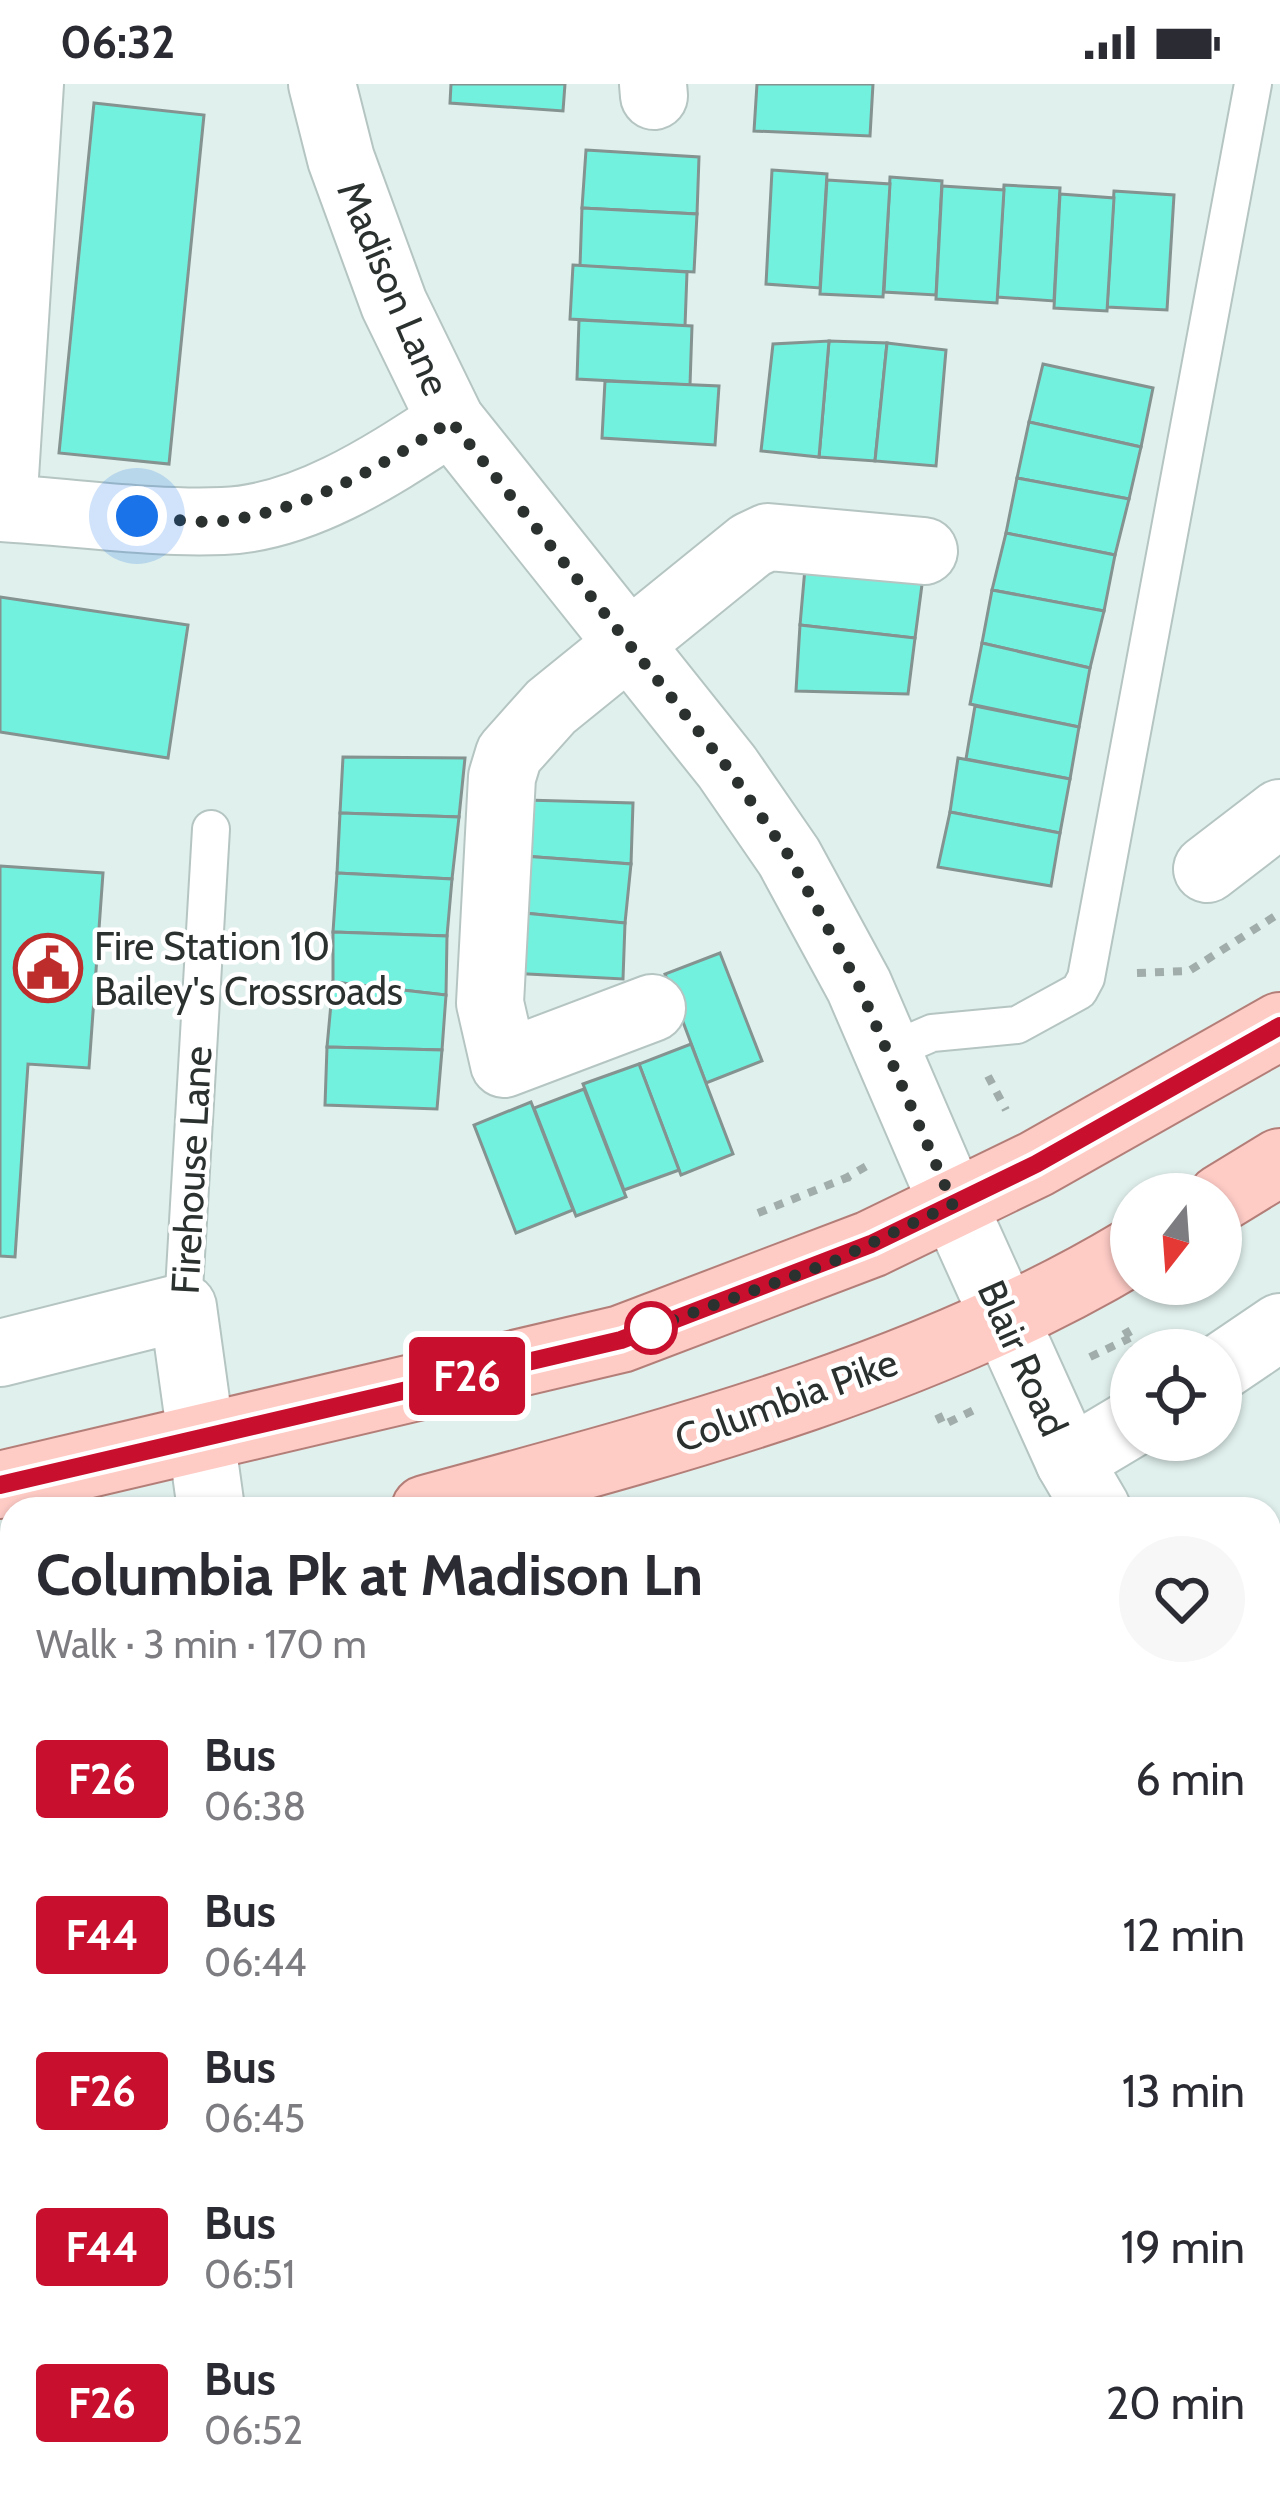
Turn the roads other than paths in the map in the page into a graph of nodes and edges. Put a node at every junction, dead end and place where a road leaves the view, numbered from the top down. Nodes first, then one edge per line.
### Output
1 (30, 84) edge
2 (322, 84) edge
3 (1253, 84) edge
4 (451, 421) junction
5 (1, 508) edge
6 (924, 551) dead end
7 (629, 647) junction
8 (1280, 813) edge
9 (211, 829) dead end
10 (1207, 869) dead end
11 (652, 1008) dead end
12 (1280, 1026) edge
13 (888, 1052) junction
14 (1280, 1162) edge
15 (1242, 1185) edge
16 (953, 1204) junction
17 (1110, 1263) edge
18 (183, 1307) junction
19 (1005, 1319) junction
20 (1280, 1327) edge
21 (0, 1353) edge
22 (1242, 1353) edge
23 (202, 1439) junction
24 (1110, 1451) edge
25 (0, 1485) edge
26 (1083, 1485) edge
27 (209, 1497) edge
28 (469, 1497) edge

1 - 5 street
2 - 4 street, Madison Lane
3 - 13 lane
4 - 5 street
4 - 7 street, Madison Lane
6 - 7 street
7 - 11 street
7 - 13 street, Madison Lane
8 - 10 street
9 - 18 lane, Firehouse Lane
12 - 16 main road
13 - 16 street, Madison Lane
14 - 15 main road
16 - 19 street, Blair Road
16 - 23 main road
17 - 19 main road, Columbia Pike
18 - 21 street
18 - 23 street, Firehouse Lane
19 - 26 street, Blair Road
19 - 28 main road, Columbia Pike
20 - 22 street
23 - 25 main road
23 - 27 street, Firehouse Lane
24 - 26 street

